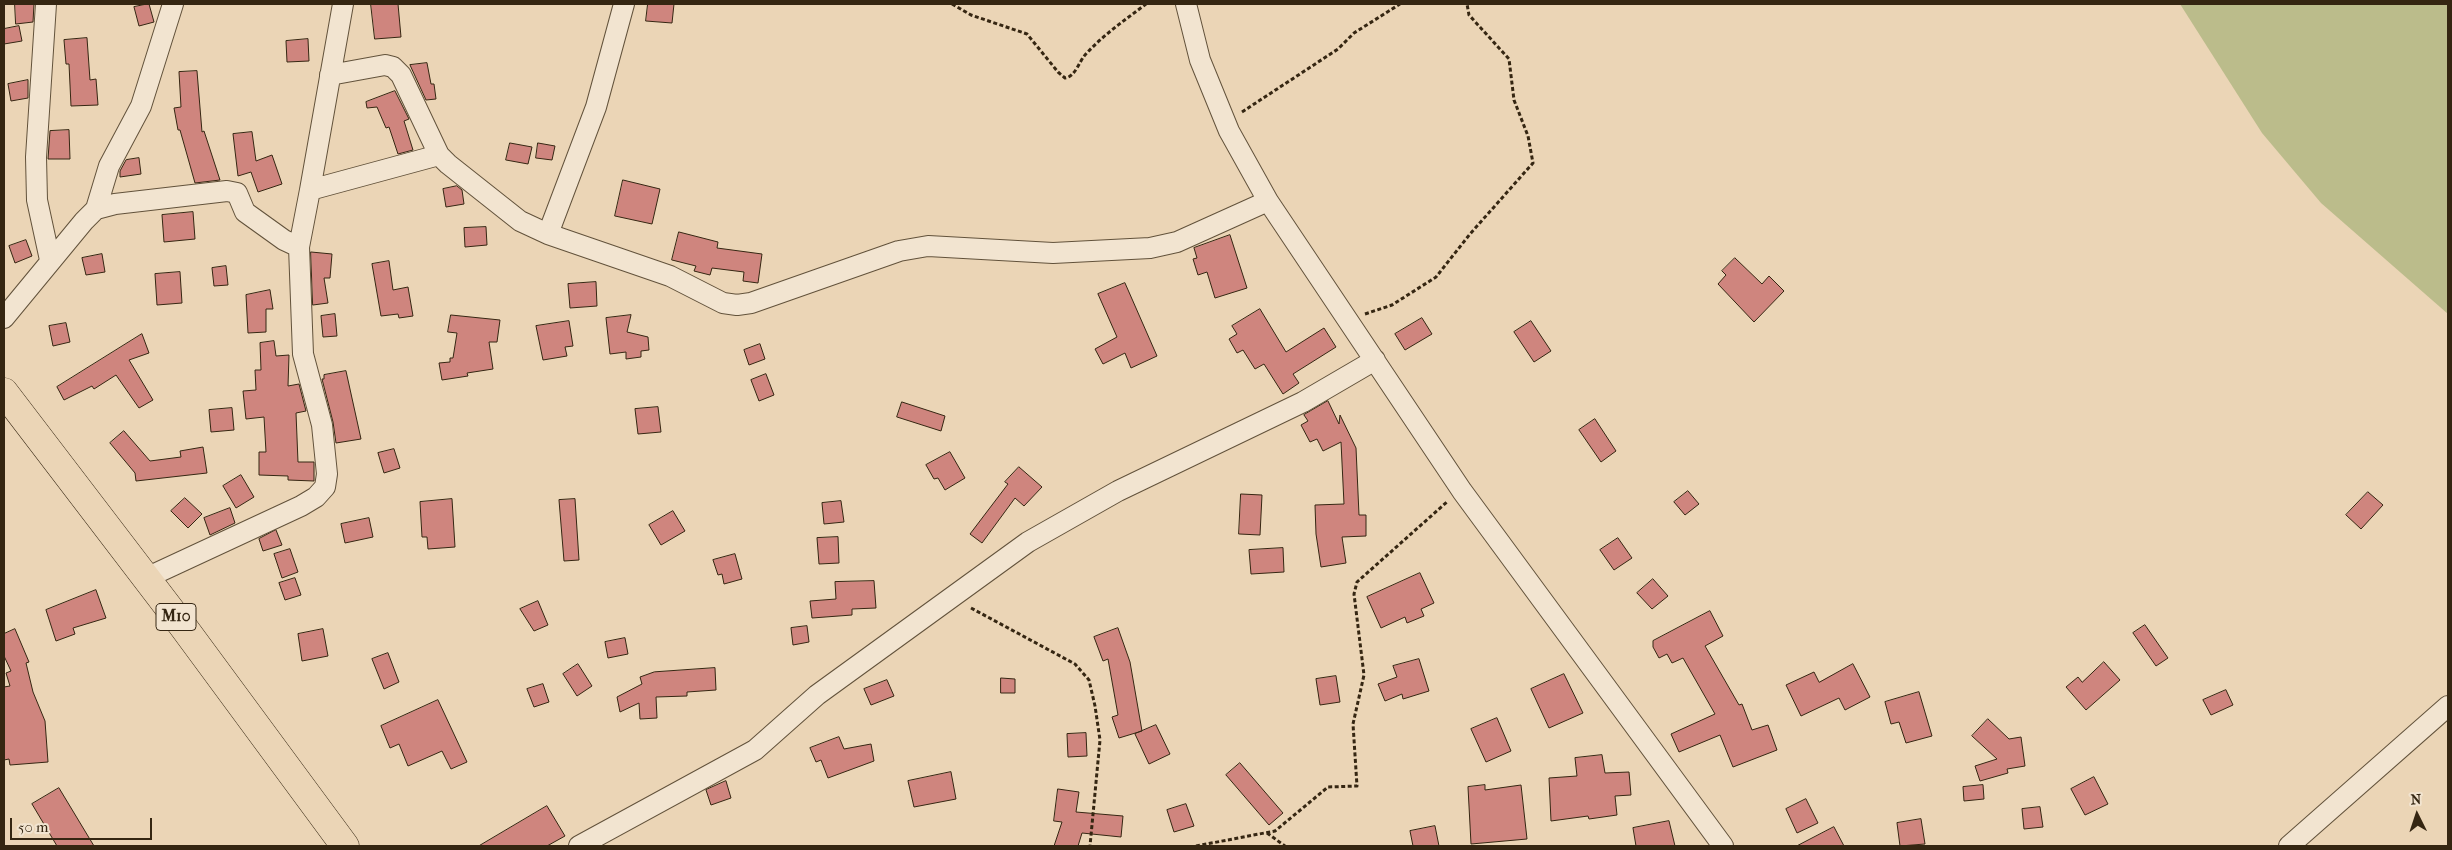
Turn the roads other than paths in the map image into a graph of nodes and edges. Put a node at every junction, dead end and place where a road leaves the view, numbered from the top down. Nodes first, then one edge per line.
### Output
1 (46, 4) edge
2 (173, 4) edge
3 (343, 4) edge
4 (624, 4) edge
5 (1186, 4) edge
6 (330, 74) junction
7 (439, 155) junction
8 (310, 190) junction
9 (1268, 201) junction
10 (96, 209) junction
11 (548, 234) junction
12 (299, 247) junction
13 (50, 260) junction
14 (4, 318) edge
15 (1375, 360) junction
16 (4, 392) edge
17 (146, 578) junction
18 (2448, 706) edge
19 (344, 846) edge
20 (579, 846) edge
21 (1723, 846) edge
22 (2289, 846) edge

1 - 13 street
2 - 10 street
3 - 6 street
4 - 11 street
5 - 9 street
6 - 7 street
6 - 8 street
7 - 8 street
7 - 11 street
8 - 12 street
9 - 11 street
9 - 15 street
10 - 12 street
10 - 13 street
12 - 17 street
13 - 14 street
15 - 20 street
15 - 21 street
16 - 17 highway, M10
17 - 19 highway, M10
18 - 22 street

